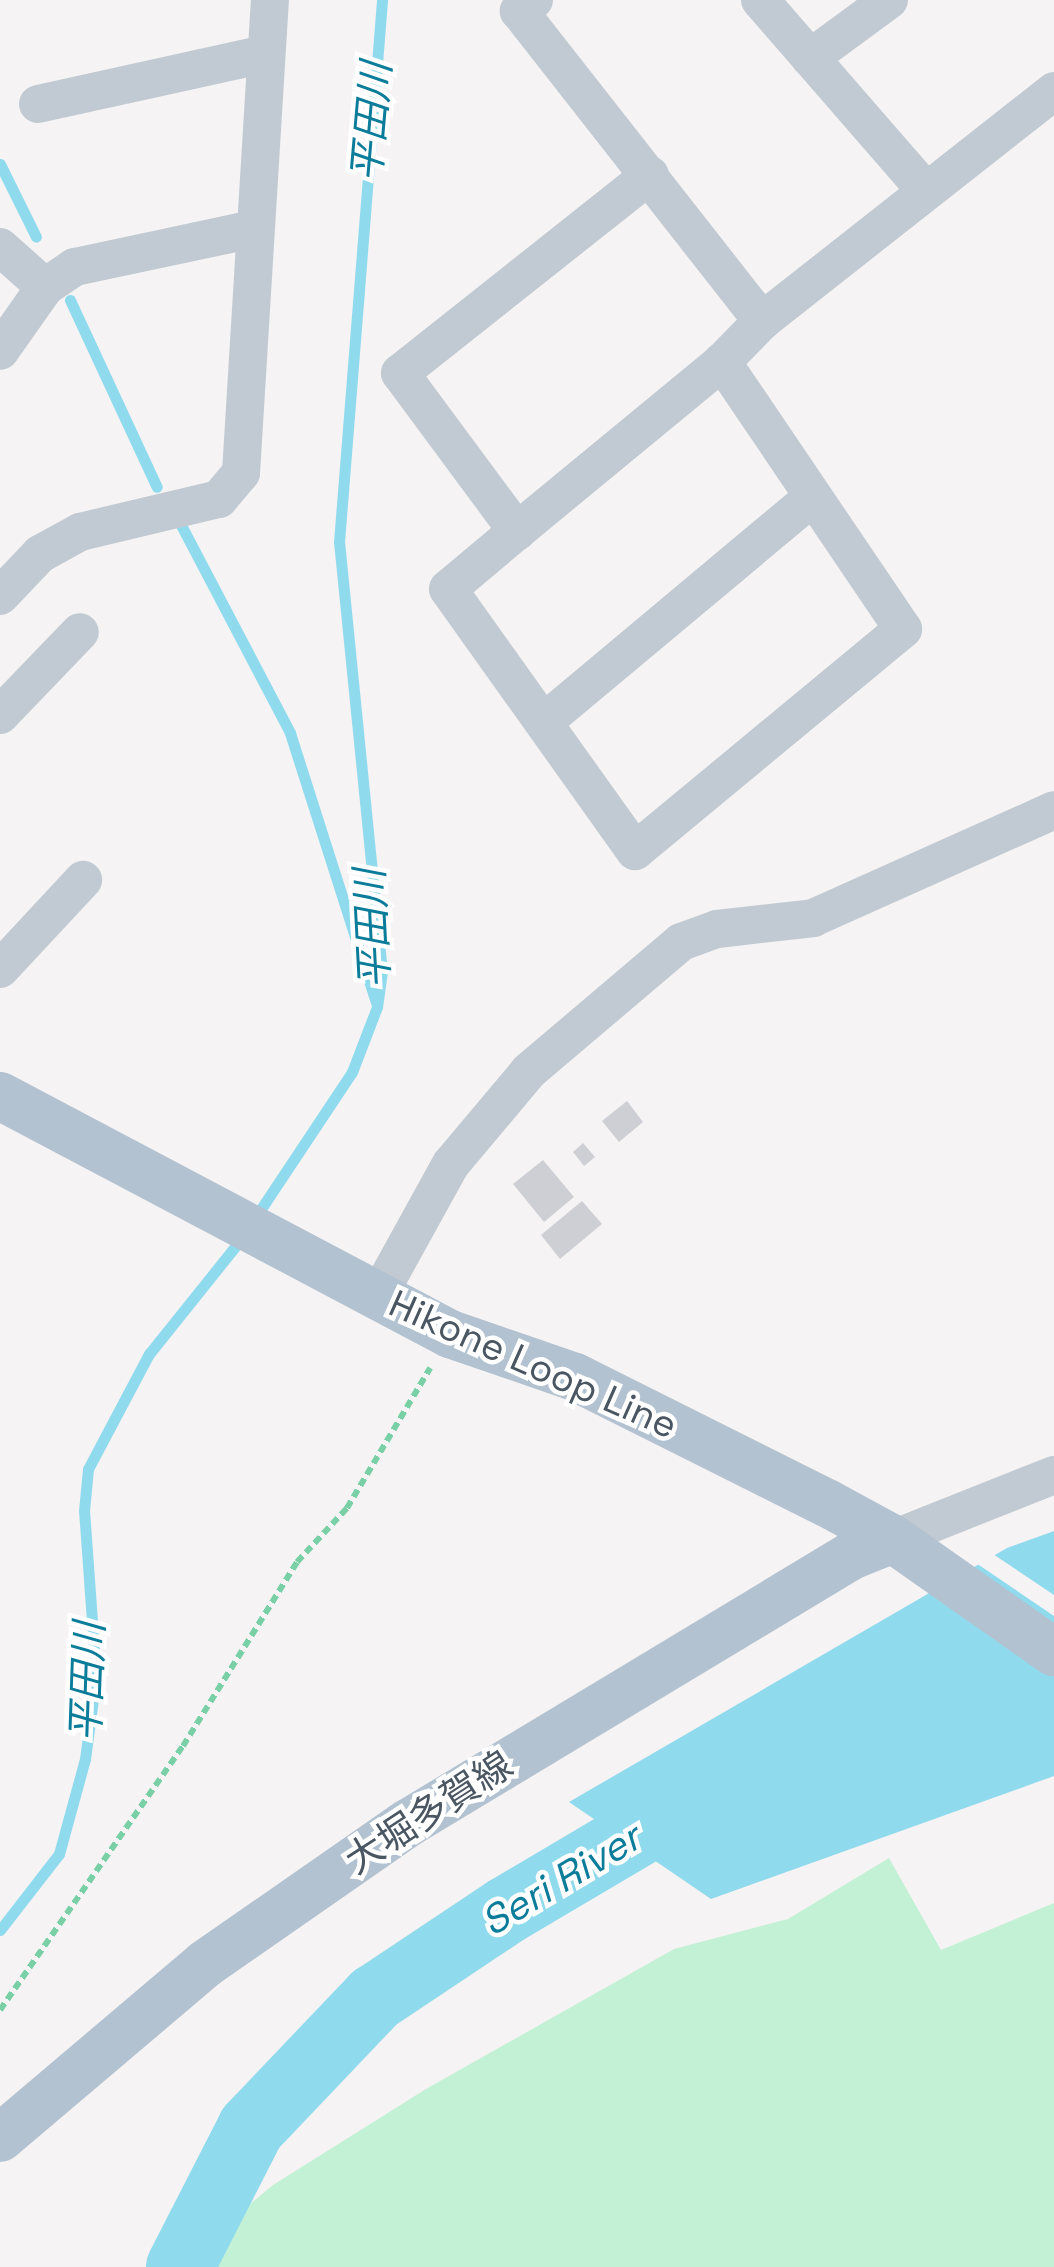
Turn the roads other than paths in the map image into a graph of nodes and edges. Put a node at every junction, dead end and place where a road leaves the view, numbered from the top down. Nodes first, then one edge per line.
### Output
1 (270, 0) edge
2 (760, 0) edge
3 (889, 0) edge
4 (521, 4) edge
5 (266, 54) junction
6 (810, 58) junction
7 (1054, 91) edge
8 (38, 104) dead end
9 (650, 175) junction
10 (925, 190) junction
11 (254, 229) junction
12 (0, 246) edge
13 (46, 287) junction
14 (762, 322) junction
15 (0, 351) edge
16 (722, 362) junction
17 (813, 497) junction
18 (517, 531) junction
19 (0, 596) edge
20 (80, 632) dead end
21 (0, 715) edge
22 (544, 721) junction
23 (1054, 810) edge
24 (83, 880) dead end
25 (0, 968) edge
26 (0, 1096) edge
27 (378, 1296) junction
28 (1054, 1474) edge
29 (893, 1539) junction
30 (1054, 1652) edge
31 (0, 2138) edge

1 - 5 street
2 - 6 street
3 - 6 street
4 - 9 street
5 - 8 street
5 - 11 street
6 - 10 street
7 - 10 street
9 - 14 street
9 - 18 street
10 - 14 street
11 - 13 street
11 - 19 street
12 - 13 street
13 - 15 street
14 - 16 street
16 - 17 street
16 - 18 street
17 - 22 street
17 - 22 street
18 - 22 street
20 - 21 street
23 - 27 street
24 - 25 street
26 - 27 main road, Hikone Loop Line
27 - 29 main road, Hikone Loop Line
28 - 29 street
29 - 30 main road, Hikone Loop Line
29 - 31 main road, 大堀多賀線

